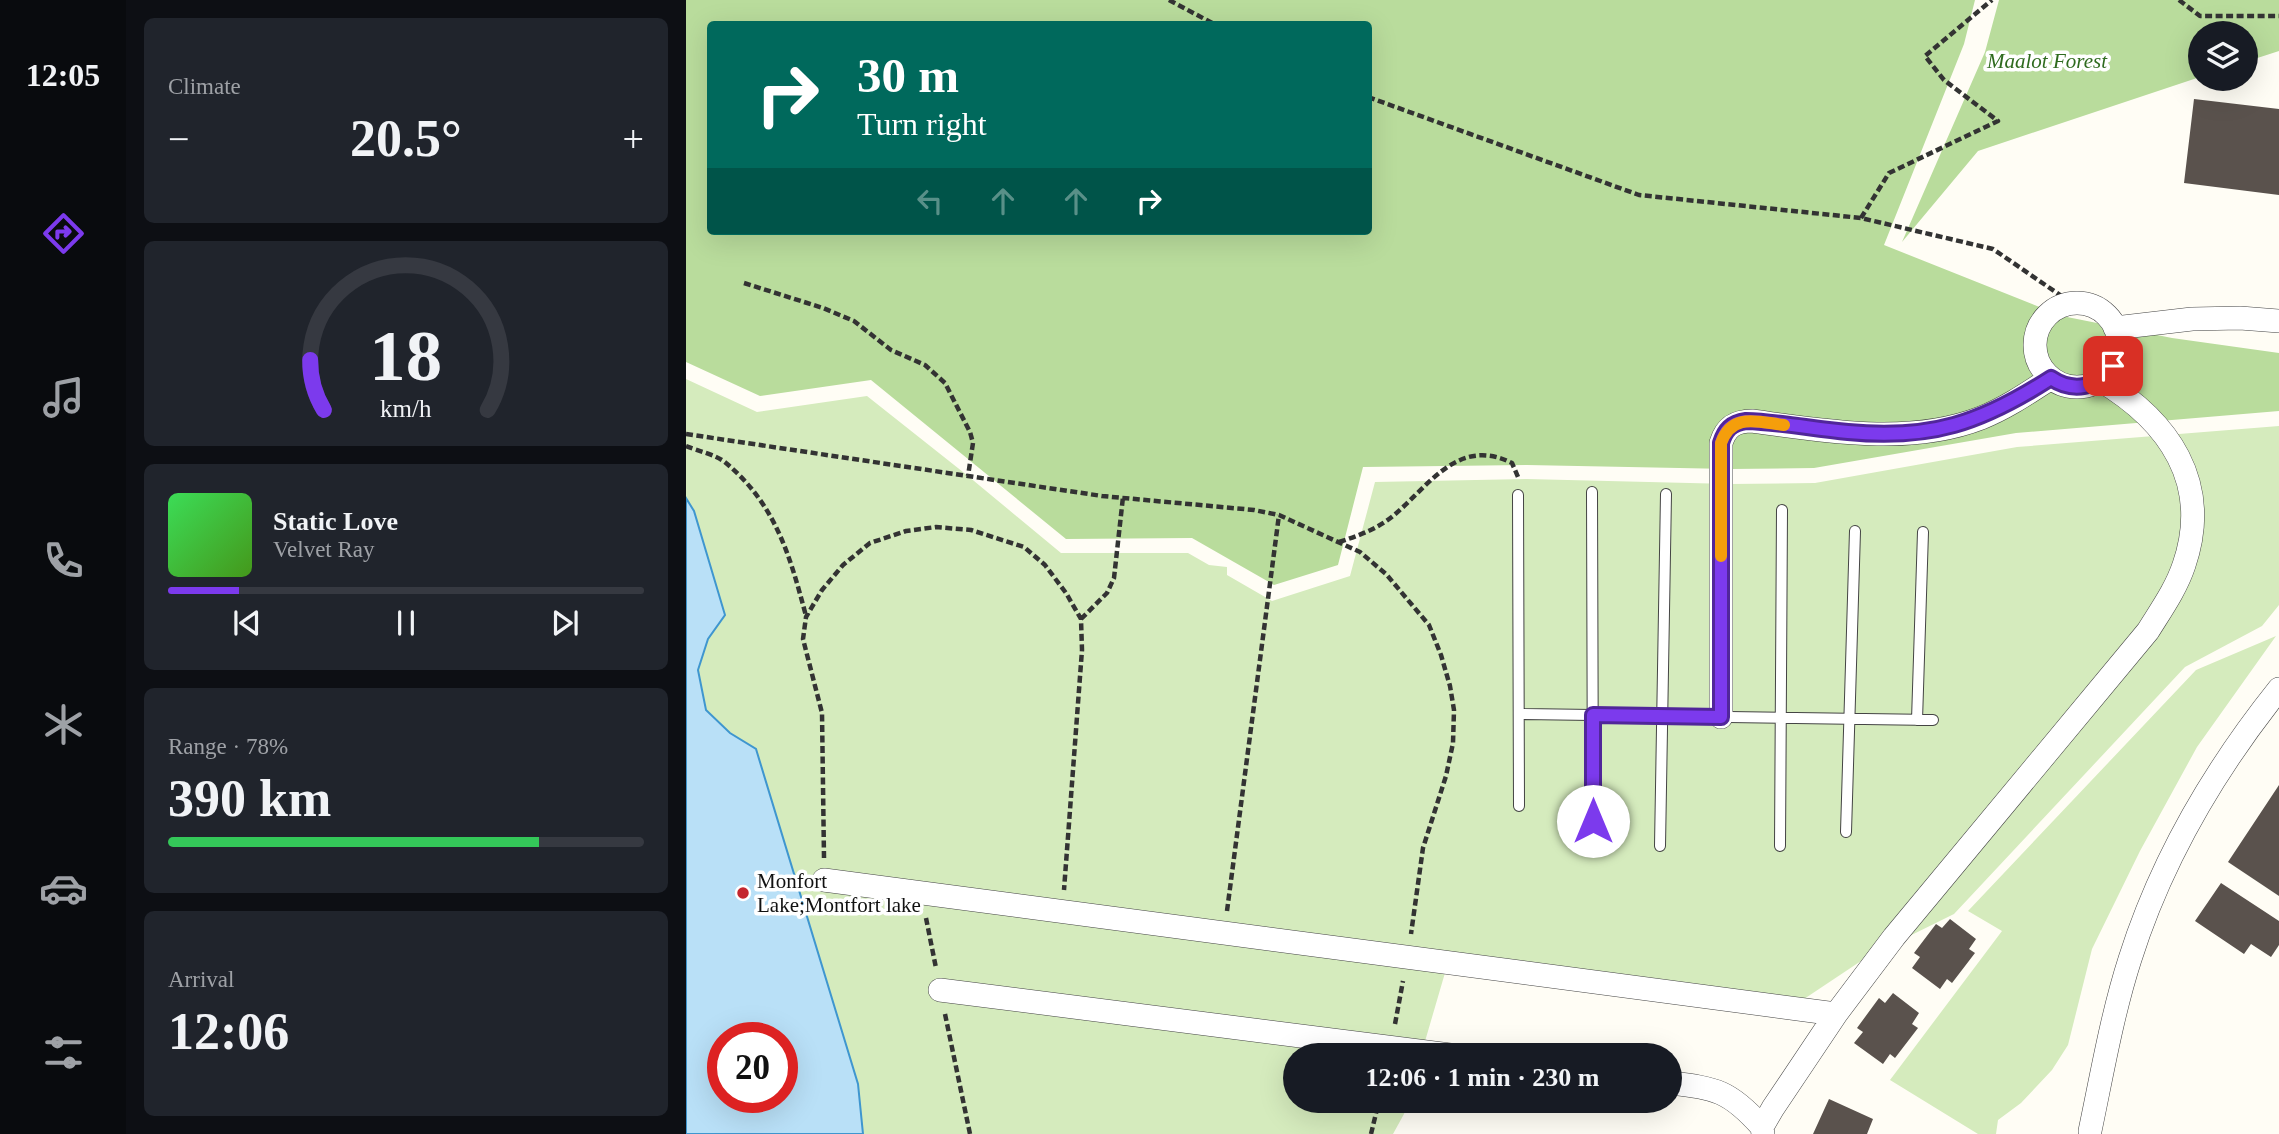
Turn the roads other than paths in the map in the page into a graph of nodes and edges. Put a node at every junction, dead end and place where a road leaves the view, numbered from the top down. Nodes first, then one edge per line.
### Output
1 (2279, 321) edge
2 (2115, 328) junction
3 (2051, 378) junction
4 (2100, 380) junction
5 (1592, 492) dead end
6 (1666, 494) dead end
7 (1518, 495) road end
8 (1782, 510) dead end
9 (1855, 531) dead end
10 (1923, 532) dead end
11 (2279, 689) edge
12 (1519, 714) junction
13 (1593, 715) junction
14 (1662, 716) junction
15 (1721, 717) junction
16 (1780, 718) junction
17 (1849, 719) junction
18 (1917, 720) junction
19 (1933, 720) dead end
20 (1519, 806) dead end
21 (1593, 821) dead end
22 (1846, 832) dead end
23 (1660, 846) dead end
24 (1780, 846) dead end
25 (824, 880) road end
26 (940, 990) dead end
27 (1836, 1014) junction
28 (1351, 1043) edge
29 (1682, 1084) edge
30 (1763, 1131) edge
31 (2088, 1133) edge

1 - 2 street
2 - 3 street
2 - 4 street
3 - 4 street
3 - 15 street
4 - 27 street
5 - 13 lane
6 - 14 lane
7 - 12 lane
8 - 16 lane
9 - 17 lane
10 - 18 lane
11 - 31 street
12 - 13 lane
12 - 20 lane
13 - 14 lane
13 - 21 lane
14 - 15 lane
14 - 23 lane
15 - 16 lane
16 - 17 lane
16 - 24 lane
17 - 18 lane
17 - 22 lane
18 - 19 lane
25 - 27 street
26 - 28 street
27 - 30 street
29 - 30 street

